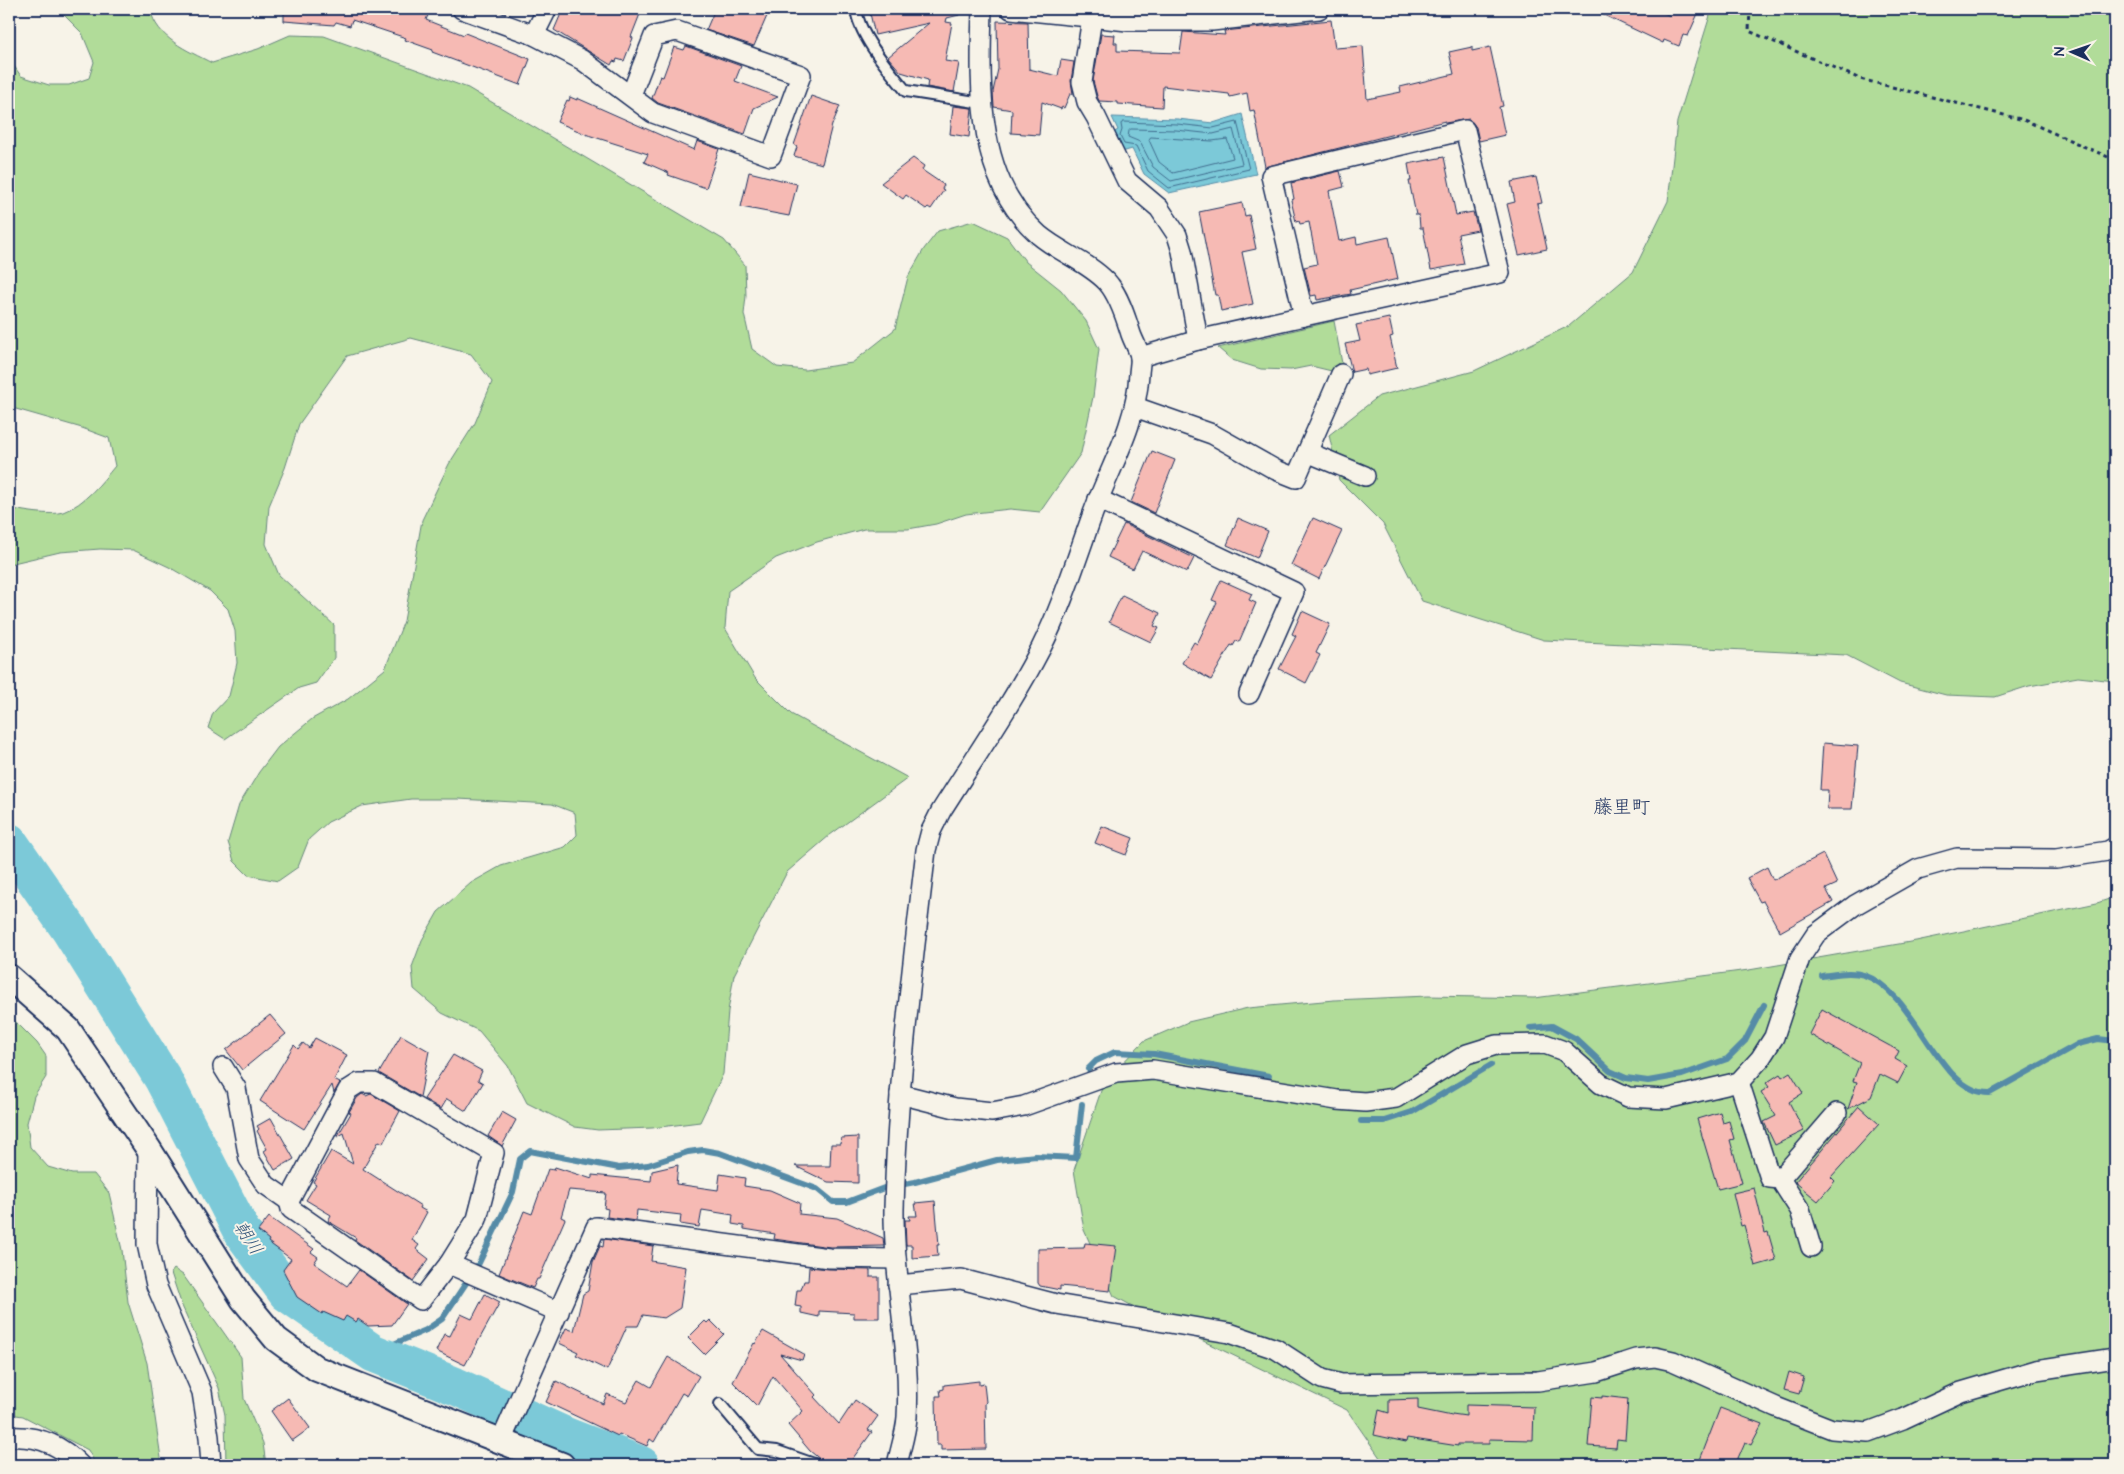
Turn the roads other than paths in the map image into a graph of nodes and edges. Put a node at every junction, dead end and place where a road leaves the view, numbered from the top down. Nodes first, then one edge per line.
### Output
1 (462, 9) edge
2 (547, 9) edge
3 (856, 9) edge
4 (982, 9) edge
5 (1011, 9) edge
6 (1319, 9) edge
7 (1092, 18) junction
8 (534, 35) junction
9 (631, 95) junction
10 (982, 103) junction
11 (1304, 316) junction
12 (1198, 340) junction
13 (1140, 357) junction
14 (1341, 374) dead end
15 (1135, 407) junction
16 (1307, 452) junction
17 (1364, 476) dead end
18 (1098, 499) junction
19 (1249, 694) dead end
20 (2115, 847) edge
21 (9, 977) edge
22 (223, 1067) dead end
23 (1739, 1082) junction
24 (900, 1094) junction
25 (1837, 1113) dead end
26 (148, 1148) junction
27 (1780, 1180) junction
28 (289, 1201) junction
29 (1812, 1247) dead end
30 (896, 1259) junction
31 (454, 1266) junction
32 (898, 1285) junction
33 (559, 1312) junction
34 (2115, 1358) edge
35 (720, 1404) dead end
36 (505, 1431) junction
37 (9, 1437) edge
38 (80, 1465) edge
39 (211, 1465) edge
40 (562, 1465) edge
41 (818, 1465) edge
42 (897, 1465) edge

1 - 8 street
2 - 8 street
3 - 10 lane
4 - 10 street
5 - 7 street
6 - 7 street
7 - 12 street
8 - 9 street
9 - 9 street
10 - 13 street
11 - 11 street
11 - 12 street
12 - 13 street
13 - 15 street
14 - 16 street
15 - 16 street
15 - 18 street
16 - 17 street
18 - 19 street
18 - 24 street
20 - 23 street
21 - 26 street
22 - 28 street
23 - 24 street
23 - 27 street
24 - 30 street
25 - 27 street
26 - 36 street
26 - 39 street
27 - 29 street
28 - 31 street
28 - 31 street
30 - 32 street
30 - 33 street
31 - 33 street
32 - 34 street
32 - 42 street
33 - 36 street
35 - 41 lane
36 - 40 street
37 - 38 street

